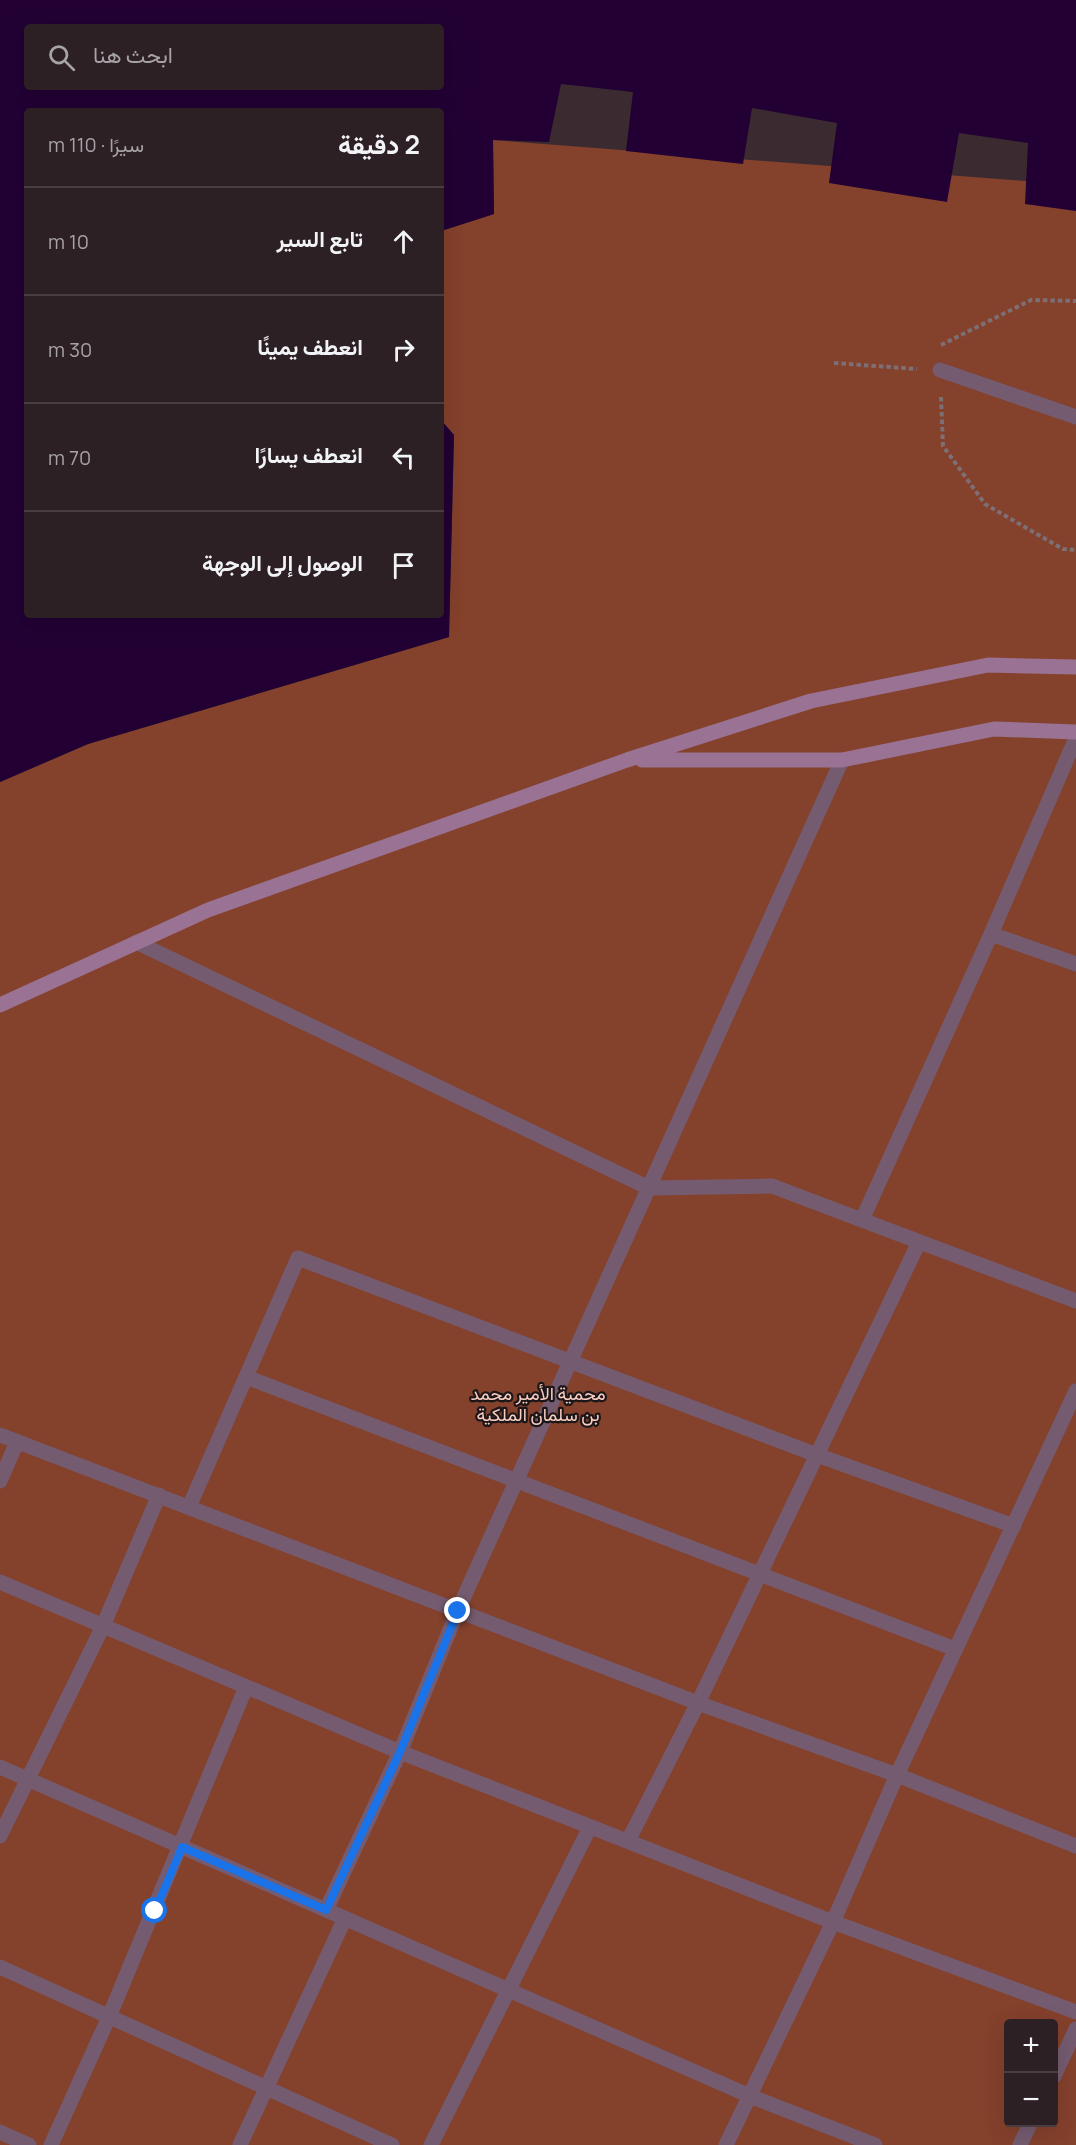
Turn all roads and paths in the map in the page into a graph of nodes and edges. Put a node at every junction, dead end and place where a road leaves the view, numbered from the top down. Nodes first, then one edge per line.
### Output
1 (834, 363) dead end
2 (940, 370) joint
3 (1076, 417) edge
4 (1076, 667) edge
5 (1076, 732) edge
6 (1076, 738) edge
7 (627, 760) junction
8 (842, 760) junction
9 (991, 934) junction
10 (136, 942) junction
11 (1076, 964) edge
12 (0, 1005) edge
13 (649, 1188) junction
14 (862, 1220) junction
15 (919, 1242) junction
16 (1076, 1301) edge
17 (571, 1361) junction
18 (246, 1377) junction
19 (1076, 1391) edge
20 (0, 1436) edge
21 (17, 1442) junction
22 (817, 1455) junction
23 (518, 1480) junction
24 (0, 1481) edge
25 (159, 1495) junction
26 (189, 1507) junction
27 (1014, 1526) junction
28 (760, 1575) junction
29 (0, 1582) edge
30 (458, 1611) junction
31 (103, 1626) junction
32 (955, 1649) junction
33 (246, 1687) junction
34 (698, 1703) junction
35 (400, 1752) junction
36 (0, 1767) edge
37 (897, 1775) junction
38 (28, 1779) junction
39 (590, 1827) junction
40 (0, 1836) edge
41 (628, 1841) junction
42 (1076, 1846) edge
43 (182, 1847) junction
44 (326, 1910) junction
45 (345, 1918) junction
46 (833, 1922) junction
47 (0, 1967) edge
48 (508, 1990) junction
49 (1076, 2012) edge
50 (110, 2017) junction
51 (1076, 2029) edge
52 (1054, 2073) edge
53 (268, 2089) junction
54 (750, 2096) junction
55 (1029, 2127) edge
56 (0, 2132) edge
57 (29, 2145) edge
58 (51, 2145) edge
59 (240, 2145) edge
60 (392, 2145) edge
61 (431, 2145) edge
62 (726, 2145) edge
63 (875, 2145) edge
64 (1020, 2145) edge

1 - 2 path
2 - 3 street
4 - 7 street
5 - 8 street
6 - 9 street
7 - 8 street
7 - 10 street
8 - 13 street
9 - 11 street
9 - 14 street
10 - 12 street
10 - 13 street
13 - 14 street
13 - 17 street
14 - 15 street
15 - 16 street
15 - 22 street
17 - 18 street
17 - 22 street
17 - 23 street
18 - 23 street
18 - 26 street
19 - 27 street
20 - 21 street
21 - 24 street
21 - 25 street
22 - 27 street
22 - 28 street
23 - 28 street
23 - 30 street
25 - 26 street
25 - 31 street
26 - 30 street
27 - 32 street
28 - 32 street
28 - 34 street
29 - 31 street
30 - 34 street
30 - 35 street
31 - 33 street
31 - 38 street
32 - 37 street
33 - 35 street
33 - 43 street
34 - 37 street
34 - 41 street
35 - 39 street
35 - 44 street
36 - 38 street
37 - 42 street
37 - 46 street
38 - 40 street
38 - 43 street
39 - 41 street
39 - 48 street
41 - 46 street
43 - 44 street
43 - 50 street
44 - 45 street
45 - 48 street
45 - 53 street
46 - 49 street
46 - 54 street
47 - 50 street
48 - 54 street
48 - 61 street
50 - 53 street
50 - 58 street
51 - 52 street
53 - 59 street
53 - 60 street
54 - 62 street
54 - 63 street
55 - 64 street
56 - 57 street

